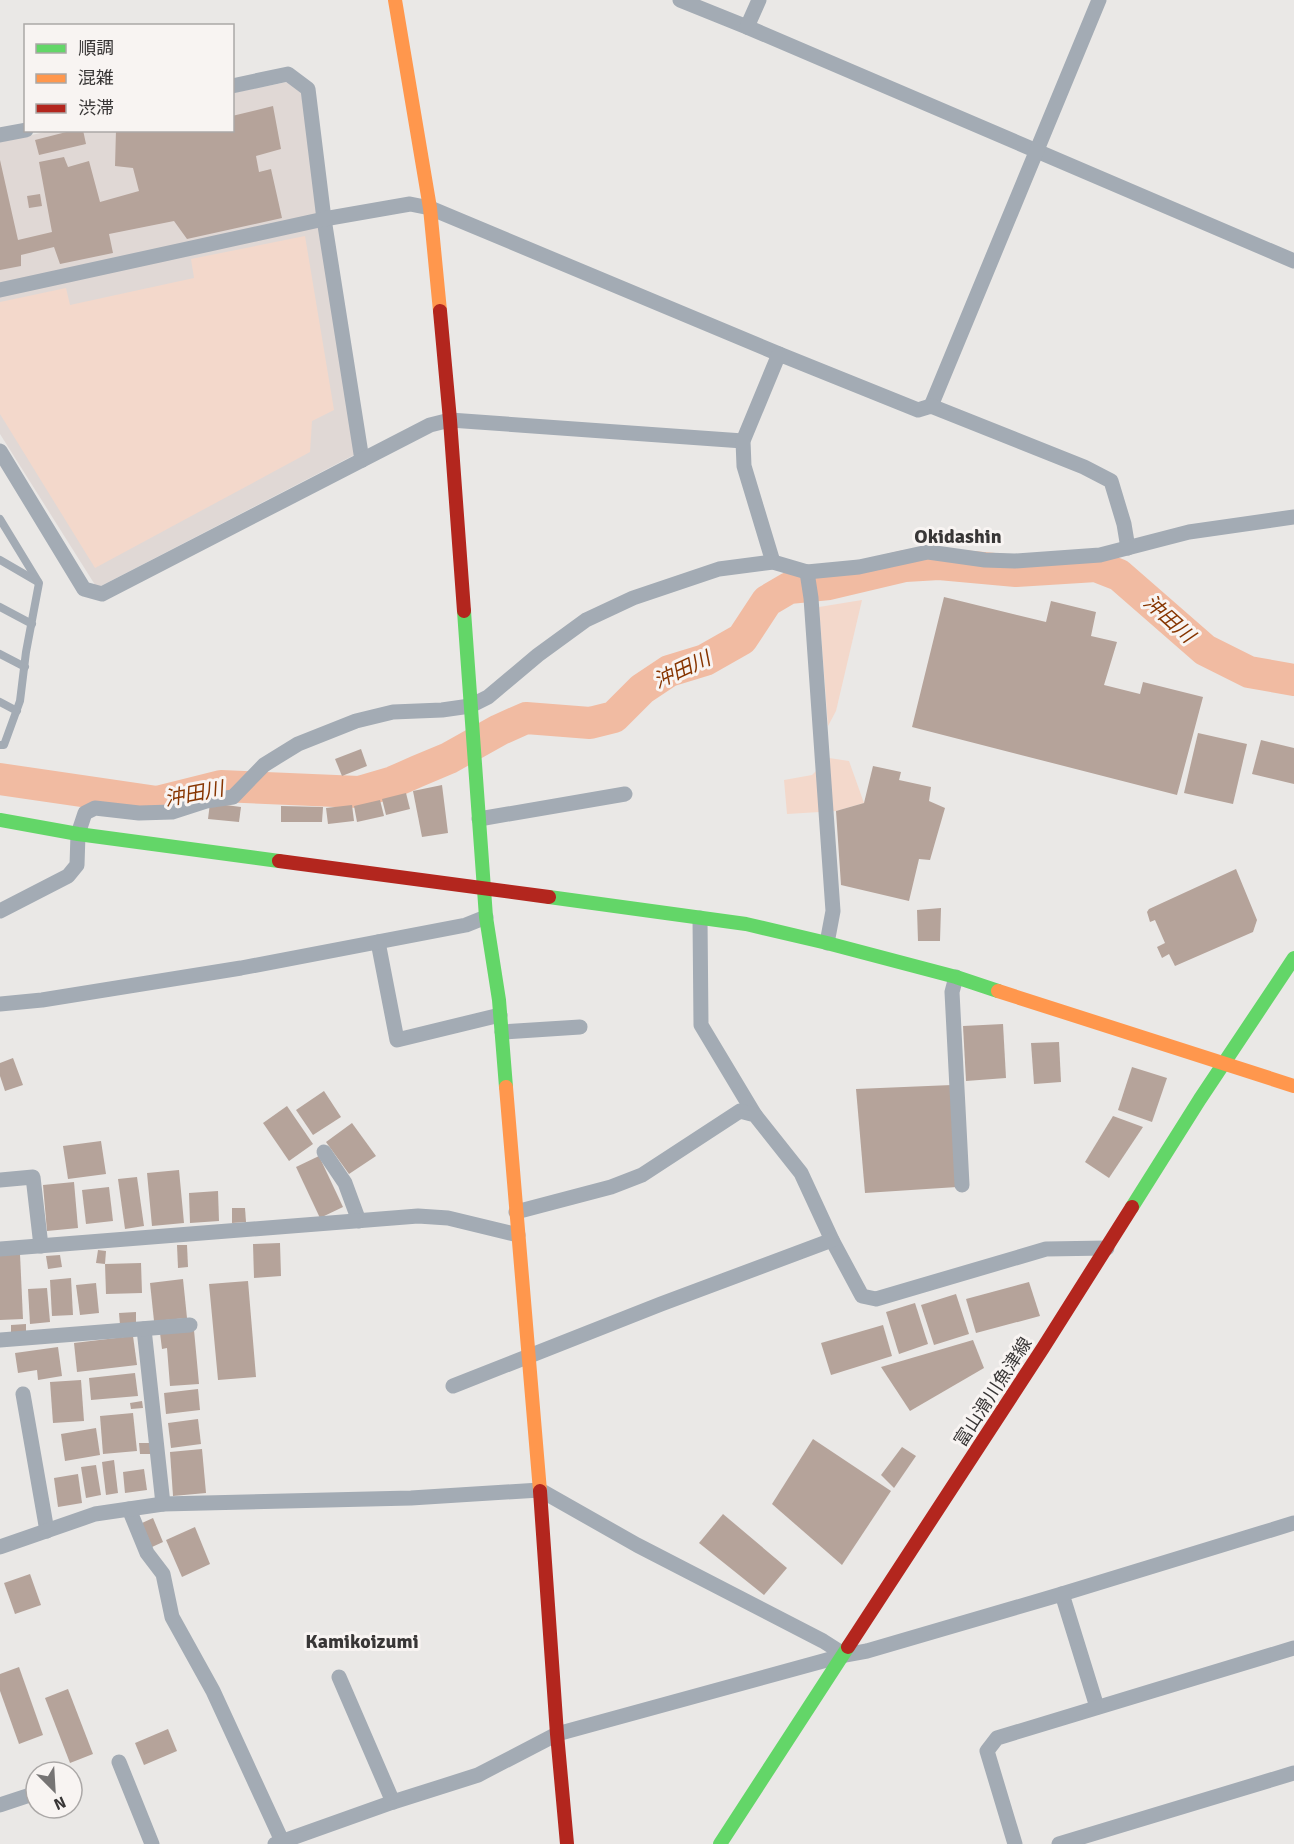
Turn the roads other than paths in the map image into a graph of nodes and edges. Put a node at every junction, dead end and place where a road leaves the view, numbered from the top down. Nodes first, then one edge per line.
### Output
1 (395, 0) edge
2 (680, 0) edge
3 (759, 0) edge
4 (1099, 0) edge
5 (747, 27) junction
6 (234, 86) edge
7 (24, 130) edge
8 (0, 135) edge
9 (1036, 152) junction
10 (430, 208) junction
11 (324, 219) junction
12 (1294, 261) edge
13 (0, 290) edge
14 (779, 354) junction
15 (931, 406) junction
16 (450, 420) junction
17 (743, 441) junction
18 (0, 451) edge
19 (362, 460) junction
20 (1294, 517) edge
21 (0, 519) edge
22 (1128, 548) junction
23 (0, 561) edge
24 (773, 562) junction
25 (807, 572) junction
26 (39, 583) junction
27 (0, 607) edge
28 (32, 624) junction
29 (0, 654) edge
30 (25, 667) junction
31 (0, 702) edge
32 (470, 706) junction
33 (17, 711) junction
34 (0, 745) edge
35 (625, 794) dead end
36 (479, 819) junction
37 (0, 820) edge
38 (78, 834) junction
39 (484, 889) junction
40 (0, 911) edge
41 (486, 917) junction
42 (700, 918) junction
43 (378, 942) junction
44 (827, 943) junction
45 (1294, 958) edge
46 (956, 977) junction
47 (0, 1004) edge
48 (500, 1015) junction
49 (580, 1027) dead end
50 (502, 1032) junction
51 (1223, 1064) junction
52 (1294, 1086) edge
53 (755, 1115) junction
54 (324, 1152) dead end
55 (0, 1180) edge
56 (962, 1185) dead end
57 (516, 1212) junction
58 (359, 1221) junction
59 (518, 1235) junction
60 (832, 1240) junction
61 (40, 1246) junction
62 (1107, 1248) junction
63 (0, 1249) edge
64 (190, 1325) dead end
65 (144, 1329) junction
66 (0, 1340) edge
67 (528, 1355) junction
68 (453, 1386) dead end
69 (23, 1394) dead end
70 (540, 1490) junction
71 (163, 1504) junction
72 (129, 1509) junction
73 (1294, 1523) edge
74 (47, 1531) junction
75 (0, 1547) edge
76 (1062, 1594) junction
77 (1294, 1648) edge
78 (845, 1655) junction
79 (339, 1677) dead end
80 (1097, 1707) junction
81 (557, 1734) junction
82 (119, 1762) dead end
83 (1294, 1773) edge
84 (24, 1797) edge
85 (393, 1802) junction
86 (0, 1806) edge
87 (279, 1843) edge
88 (152, 1844) edge
89 (567, 1844) edge
90 (720, 1844) edge
91 (1015, 1844) edge
92 (1059, 1844) edge

1 - 10 street
2 - 5 street
3 - 5 street
4 - 9 street
5 - 9 street
6 - 11 street
7 - 8 street
9 - 12 street
9 - 15 street
10 - 11 street
10 - 14 street
10 - 16 street
11 - 13 street
11 - 19 street
14 - 15 street
14 - 17 street
15 - 22 street
16 - 17 street
16 - 19 street
16 - 32 street
17 - 24 street
18 - 19 street
20 - 22 street
21 - 26 lane
22 - 25 street
23 - 26 lane
24 - 25 street
24 - 32 street
25 - 44 street
26 - 28 lane
27 - 28 lane
28 - 30 lane
29 - 30 lane
30 - 33 lane
31 - 33 lane
32 - 36 street
32 - 38 street
33 - 34 lane
35 - 36 street
36 - 39 street
37 - 38 street
38 - 39 street
38 - 40 street
39 - 41 street
39 - 42 street
41 - 43 street
41 - 48 street
42 - 44 street
42 - 53 street
43 - 47 street
43 - 48 street
44 - 46 street
45 - 51 street, 富山滑川魚津線
46 - 51 street
46 - 56 street
48 - 50 street
49 - 50 street
50 - 57 street
51 - 52 street
51 - 62 street, 富山滑川魚津線
53 - 57 street
53 - 60 street
54 - 58 street
55 - 61 street
57 - 59 street
58 - 59 street
58 - 61 street
59 - 67 street
60 - 62 street
60 - 67 street
61 - 63 street
62 - 78 street, 富山滑川魚津線
64 - 65 street
65 - 66 street
65 - 71 street
67 - 68 street
67 - 70 street
69 - 74 street
70 - 71 street
70 - 78 street
70 - 81 street
71 - 72 street
72 - 74 street
72 - 87 street
73 - 76 street
74 - 75 street
76 - 78 street
76 - 80 street
77 - 80 street
78 - 81 street
78 - 90 street, 富山滑川魚津線
79 - 85 street
80 - 91 street
81 - 85 street
81 - 89 street
82 - 88 street
83 - 92 street
84 - 86 street
85 - 87 street

